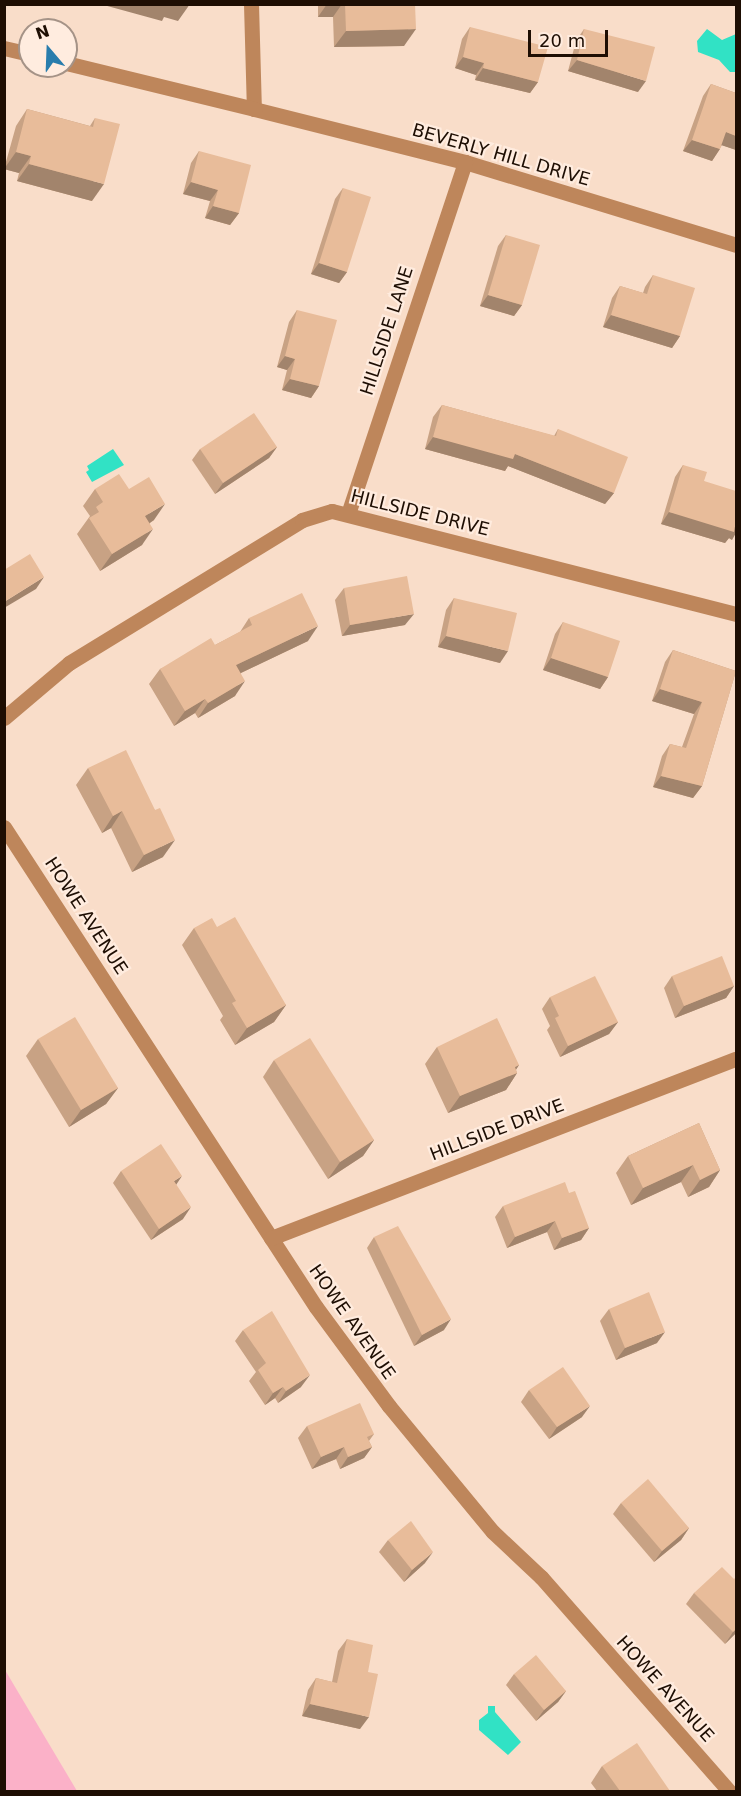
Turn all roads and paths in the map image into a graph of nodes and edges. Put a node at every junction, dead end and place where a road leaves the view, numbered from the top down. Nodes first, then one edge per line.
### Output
1 (251, 4) edge
2 (78, 66) edge
3 (254, 109) junction
4 (465, 162) junction
5 (736, 245) edge
6 (348, 514) junction
7 (736, 614) edge
8 (4, 718) edge
9 (4, 826) edge
10 (736, 1059) edge
11 (271, 1238) junction
12 (730, 1791) edge

1 - 3 street
2 - 3 street, BEVERLY HILL DRIVE
3 - 4 street, BEVERLY HILL DRIVE
4 - 5 street, BEVERLY HILL DRIVE
4 - 6 street, HILLSIDE LANE
6 - 7 street, HILLSIDE DRIVE
6 - 8 street, HILLSIDE DRIVE
9 - 11 street, HOWE AVENUE
10 - 11 street, HILLSIDE DRIVE
11 - 12 street, HOWE AVENUE

